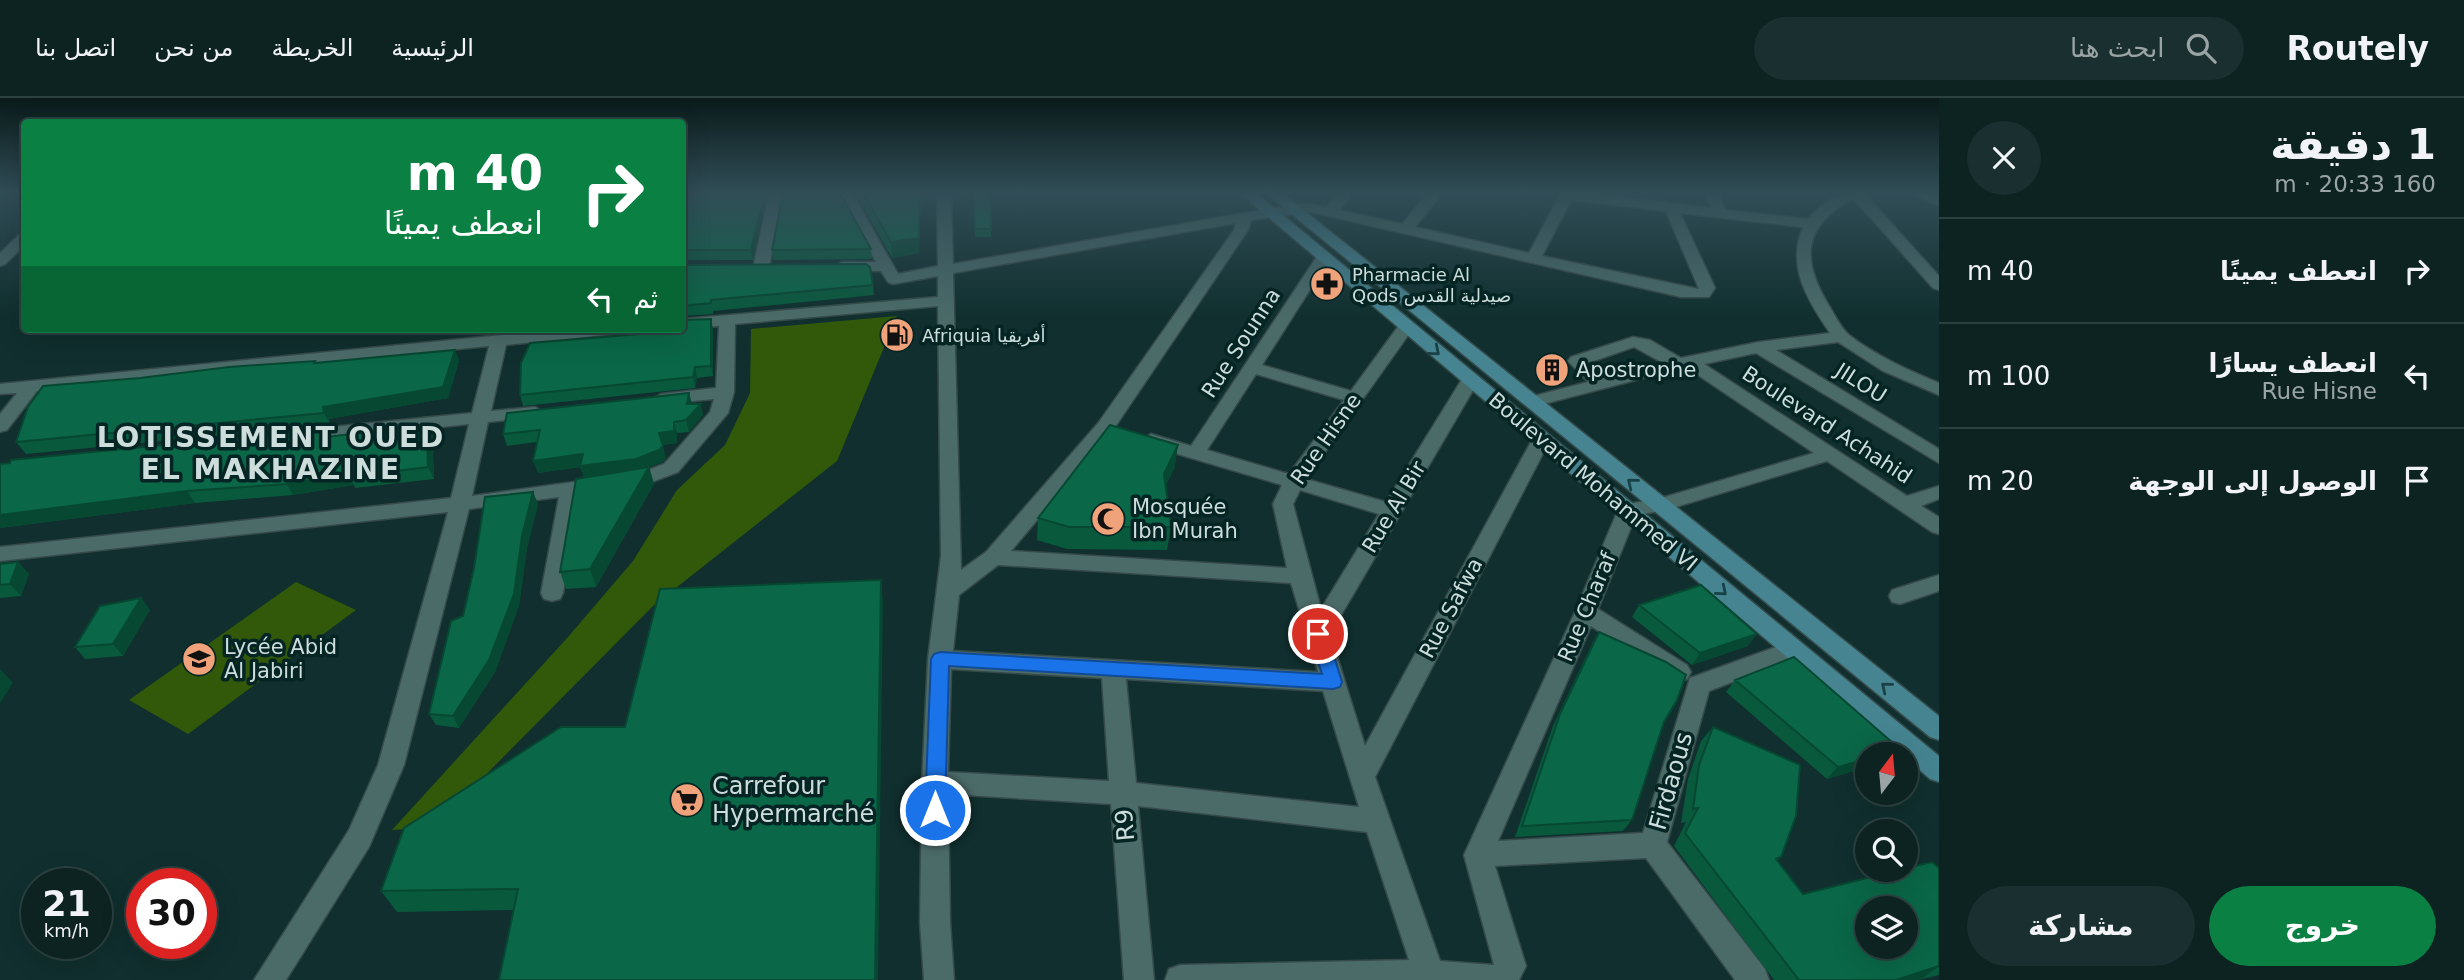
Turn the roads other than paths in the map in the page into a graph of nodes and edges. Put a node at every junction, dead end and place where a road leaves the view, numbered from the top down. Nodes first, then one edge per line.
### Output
1 (768, 234) edge
2 (868, 234) edge
3 (945, 234) edge
4 (1151, 234) edge
5 (1238, 234) edge
6 (1300, 234) edge
7 (1322, 234) edge
8 (1429, 234) edge
9 (1547, 234) edge
10 (1683, 234) edge
11 (1804, 234) edge
12 (1892, 234) edge
13 (21, 240) edge
14 (1323, 258) junction
15 (1534, 258) junction
16 (0, 261) edge
17 (824, 267) edge
18 (761, 268) edge
19 (945, 270) junction
20 (890, 272) junction
21 (1939, 285) edge
22 (946, 301) junction
23 (907, 304) junction
24 (727, 320) junction
25 (686, 324) edge
26 (1406, 327) junction
27 (579, 333) edge
28 (1842, 337) junction
29 (498, 342) junction
30 (1759, 347) junction
31 (1684, 363) junction
32 (1253, 368) junction
33 (1470, 380) junction
34 (1600, 385) junction
35 (31, 387) junction
36 (0, 389) edge
37 (1939, 390) edge
38 (725, 391) junction
39 (1354, 397) junction
40 (643, 401) edge
41 (1532, 402) junction
42 (547, 411) edge
43 (478, 419) junction
44 (0, 426) edge
45 (1119, 430) junction
46 (287, 437) edge
47 (1541, 440) junction
48 (1196, 453) junction
49 (1827, 454) junction
50 (1939, 457) edge
51 (1294, 482) junction
52 (570, 491) junction
53 (1939, 492) edge
54 (460, 504) junction
55 (1905, 504) junction
56 (1659, 506) junction
57 (1628, 510) junction
58 (1392, 511) junction
59 (1939, 527) edge
60 (0, 554) edge
61 (994, 557) junction
62 (1300, 576) junction
63 (1939, 583) edge
64 (948, 591) junction
65 (552, 593) dead end
66 (1899, 596) dead end
67 (1586, 612) junction
68 (1318, 634) junction
69 (1791, 650) junction
70 (940, 659) junction
71 (1113, 671) junction
72 (1333, 682) junction
73 (1699, 685) junction
74 (1939, 730) edge
75 (1939, 771) edge
76 (1362, 776) junction
77 (935, 782) junction
78 (1122, 793) junction
79 (1377, 821) junction
80 (1653, 845) junction
81 (1478, 855) junction
82 (1430, 977) edge
83 (269, 980) edge
84 (939, 980) edge
85 (1139, 980) edge
86 (1180, 980) edge
87 (1495, 980) edge
88 (1502, 980) edge
89 (1754, 980) edge

1 - 18 street
2 - 20 street
3 - 19 street
4 - 19 street
5 - 45 street
6 - 14 main road, Boulevard Mohammed VI
7 - 41 main road, Boulevard Mohammed VI
8 - 15 street
9 - 15 street
10 - 15 street
11 - 28 street
12 - 21 street
13 - 16 street
14 - 26 main road, Boulevard Mohammed VI
14 - 32 street, Rue Sounna
17 - 20 street
19 - 20 street
19 - 22 street
20 - 23 street
22 - 23 street
22 - 64 street
23 - 24 street
24 - 25 street
24 - 38 street
26 -> 33 main road, Boulevard Mohammed VI
26 - 39 street, Rue Hisne
27 - 29 street
28 - 30 street
28 - 37 street
29 - 35 street
29 - 43 street
30 - 31 street
30 - 50 street, JILOU
31 - 34 street
31 - 34 street, Boulevard Achahid
31 - 49 street, Boulevard Achahid
32 - 39 street
32 - 48 street, Rue Sounna
33 - 47 main road, Boulevard Mohammed VI
33 - 58 street, Rue Al Bir
34 - 41 street
35 - 36 street
35 - 44 street
38 - 40 street
38 - 52 street
39 - 51 street, Rue Hisne
56 -> 41 main road, Boulevard Mohammed VI
42 - 43 street
43 - 46 street
43 - 54 street
45 - 48 street
45 - 61 street
47 - 57 main road, Boulevard Mohammed VI
47 - 76 street, Rue Safwa
48 - 51 street
49 - 55 street, Boulevard Achahid
49 - 56 street
51 - 58 street
51 - 62 street, Rue Hisne
52 - 54 street
52 - 65 street
53 - 55 street
54 - 60 street
54 - 83 street
55 - 59 street, Boulevard Achahid
56 - 57 street
74 -> 56 main road, Boulevard Mohammed VI
57 - 67 street, Rue Charaf
57 -> 69 main road, Boulevard Mohammed VI
58 - 68 street, Rue Al Bir
61 - 62 street
61 - 64 street
62 - 68 street, Rue Hisne
63 - 66 street
64 - 70 street
67 - 73 street
67 - 81 street, Rue Charaf
68 - 72 street, Rue Hisne
69 - 73 street
69 - 75 main road, Boulevard Mohammed VI
70 - 71 street
70 - 77 street
71 - 72 street
71 - 78 street, R9
72 - 76 street, Rue Hisne
73 - 80 street, Firdaous
76 - 79 street, Rue Hisne
77 - 78 street
77 - 84 street
78 - 79 street
78 - 85 street, R9
79 - 82 street, Rue Hisne
80 - 81 street, Firdaous
80 - 89 street
81 - 88 street
82 - 86 street
82 - 87 street

